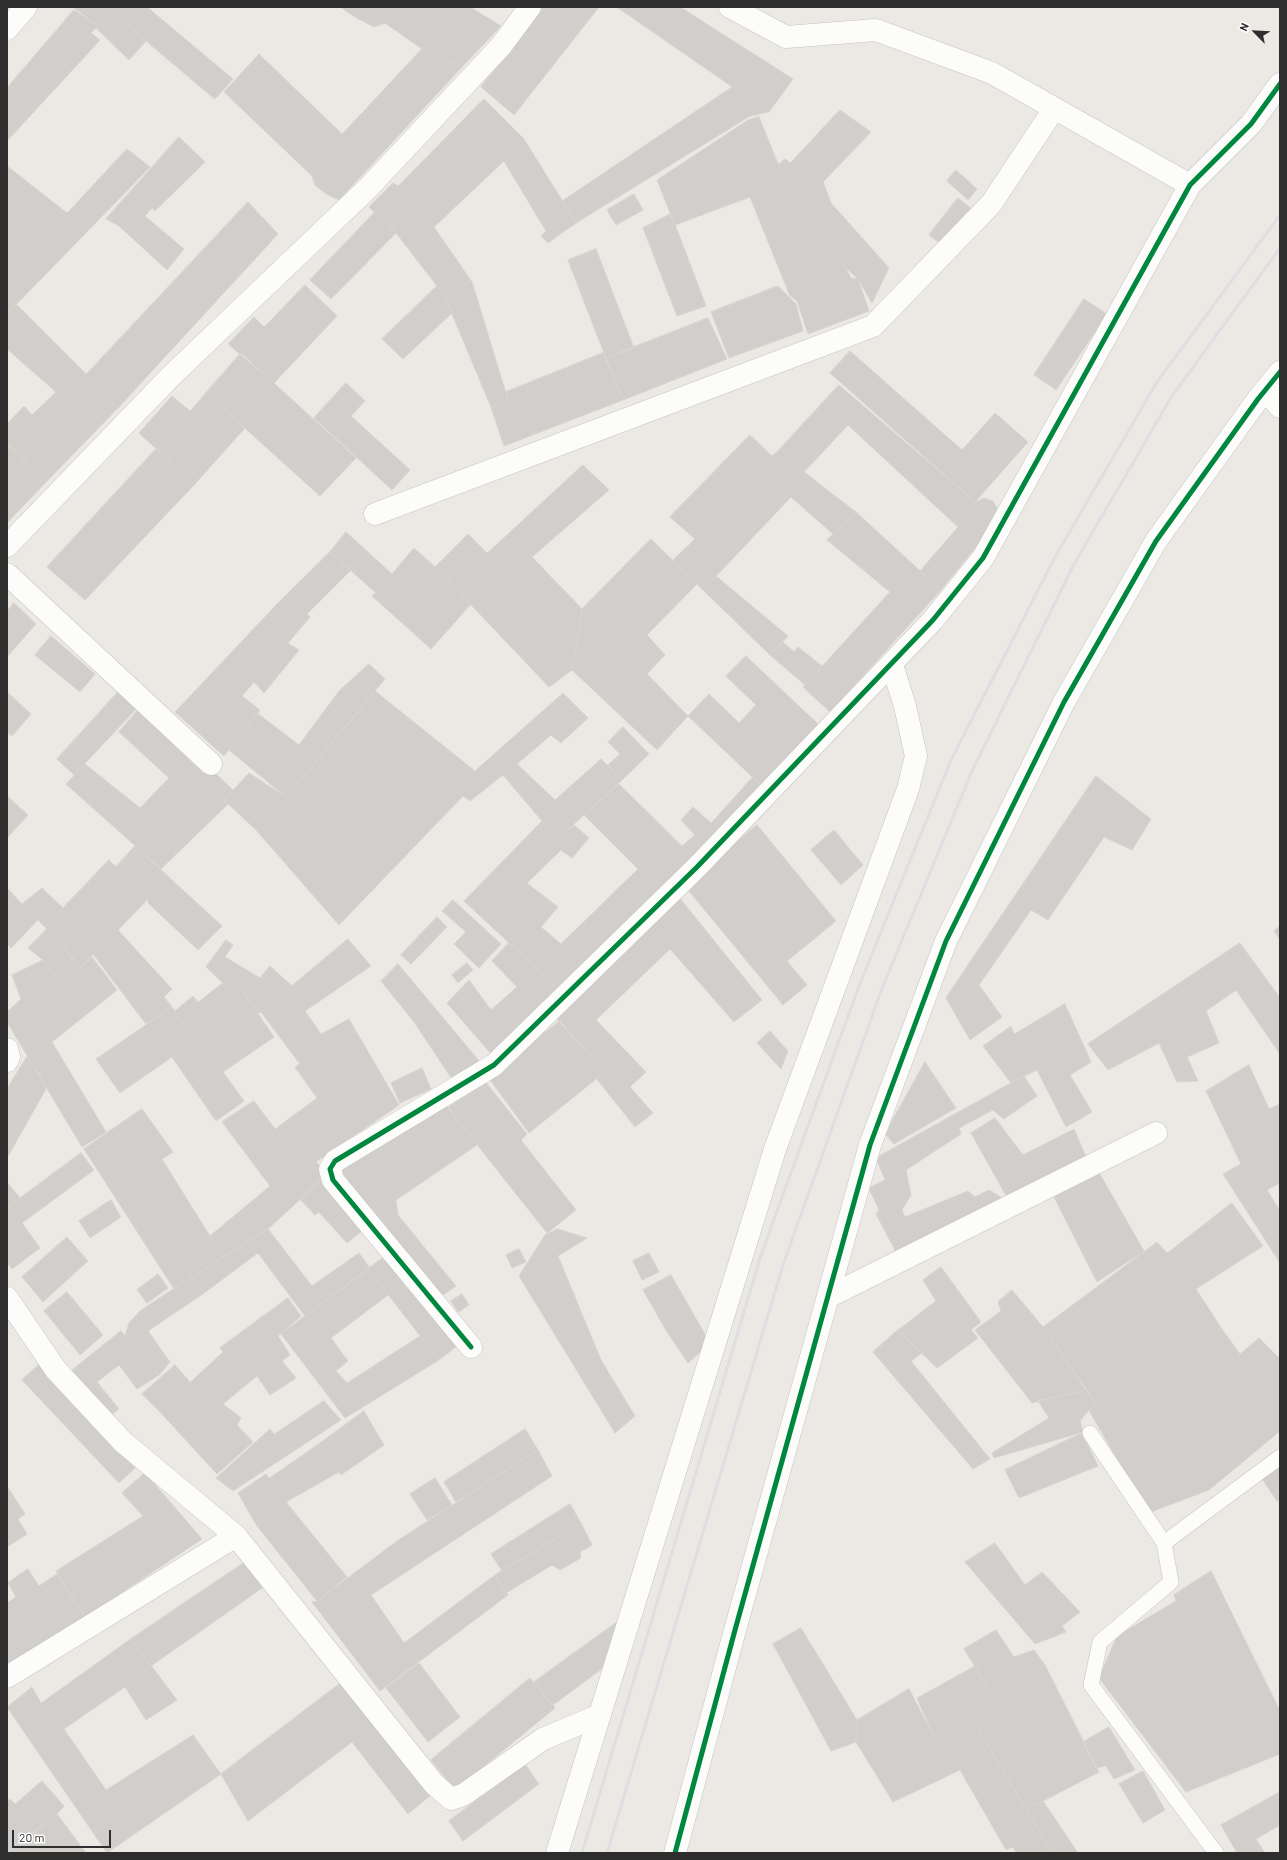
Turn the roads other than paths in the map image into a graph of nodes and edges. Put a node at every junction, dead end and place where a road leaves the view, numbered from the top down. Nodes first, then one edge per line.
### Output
1 (26, 7) edge
2 (730, 7) edge
3 (524, 9) edge
4 (7, 29) edge
5 (1280, 84) edge
6 (1054, 109) junction
7 (1190, 185) junction
8 (1280, 372) edge
9 (1265, 390) junction
10 (1280, 407) edge
11 (375, 514) dead end
12 (7, 546) edge
13 (7, 574) edge
14 (892, 665) junction
15 (211, 764) dead end
16 (7, 1049) edge
17 (7, 1060) edge
18 (1156, 1133) dead end
19 (828, 1297) junction
20 (7, 1298) edge
21 (471, 1347) dead end
22 (1090, 1433) dead end
23 (1280, 1457) edge
24 (236, 1536) junction
25 (1164, 1543) junction
26 (7, 1677) edge
27 (600, 1716) junction
28 (557, 1853) edge
29 (675, 1853) edge
30 (1216, 1853) edge

1 - 4 street
2 - 6 street
3 - 12 street
5 - 7 street
6 - 7 street
6 - 11 street
7 - 14 street
8 - 9 street
9 - 10 street
9 - 19 street
13 - 15 street
14 - 21 street
14 - 27 street
16 - 17 street
18 - 19 street
19 - 29 street
20 - 24 street
22 - 25 lane
23 - 25 lane
24 - 26 street
24 - 27 street
25 - 30 lane
27 - 28 street

